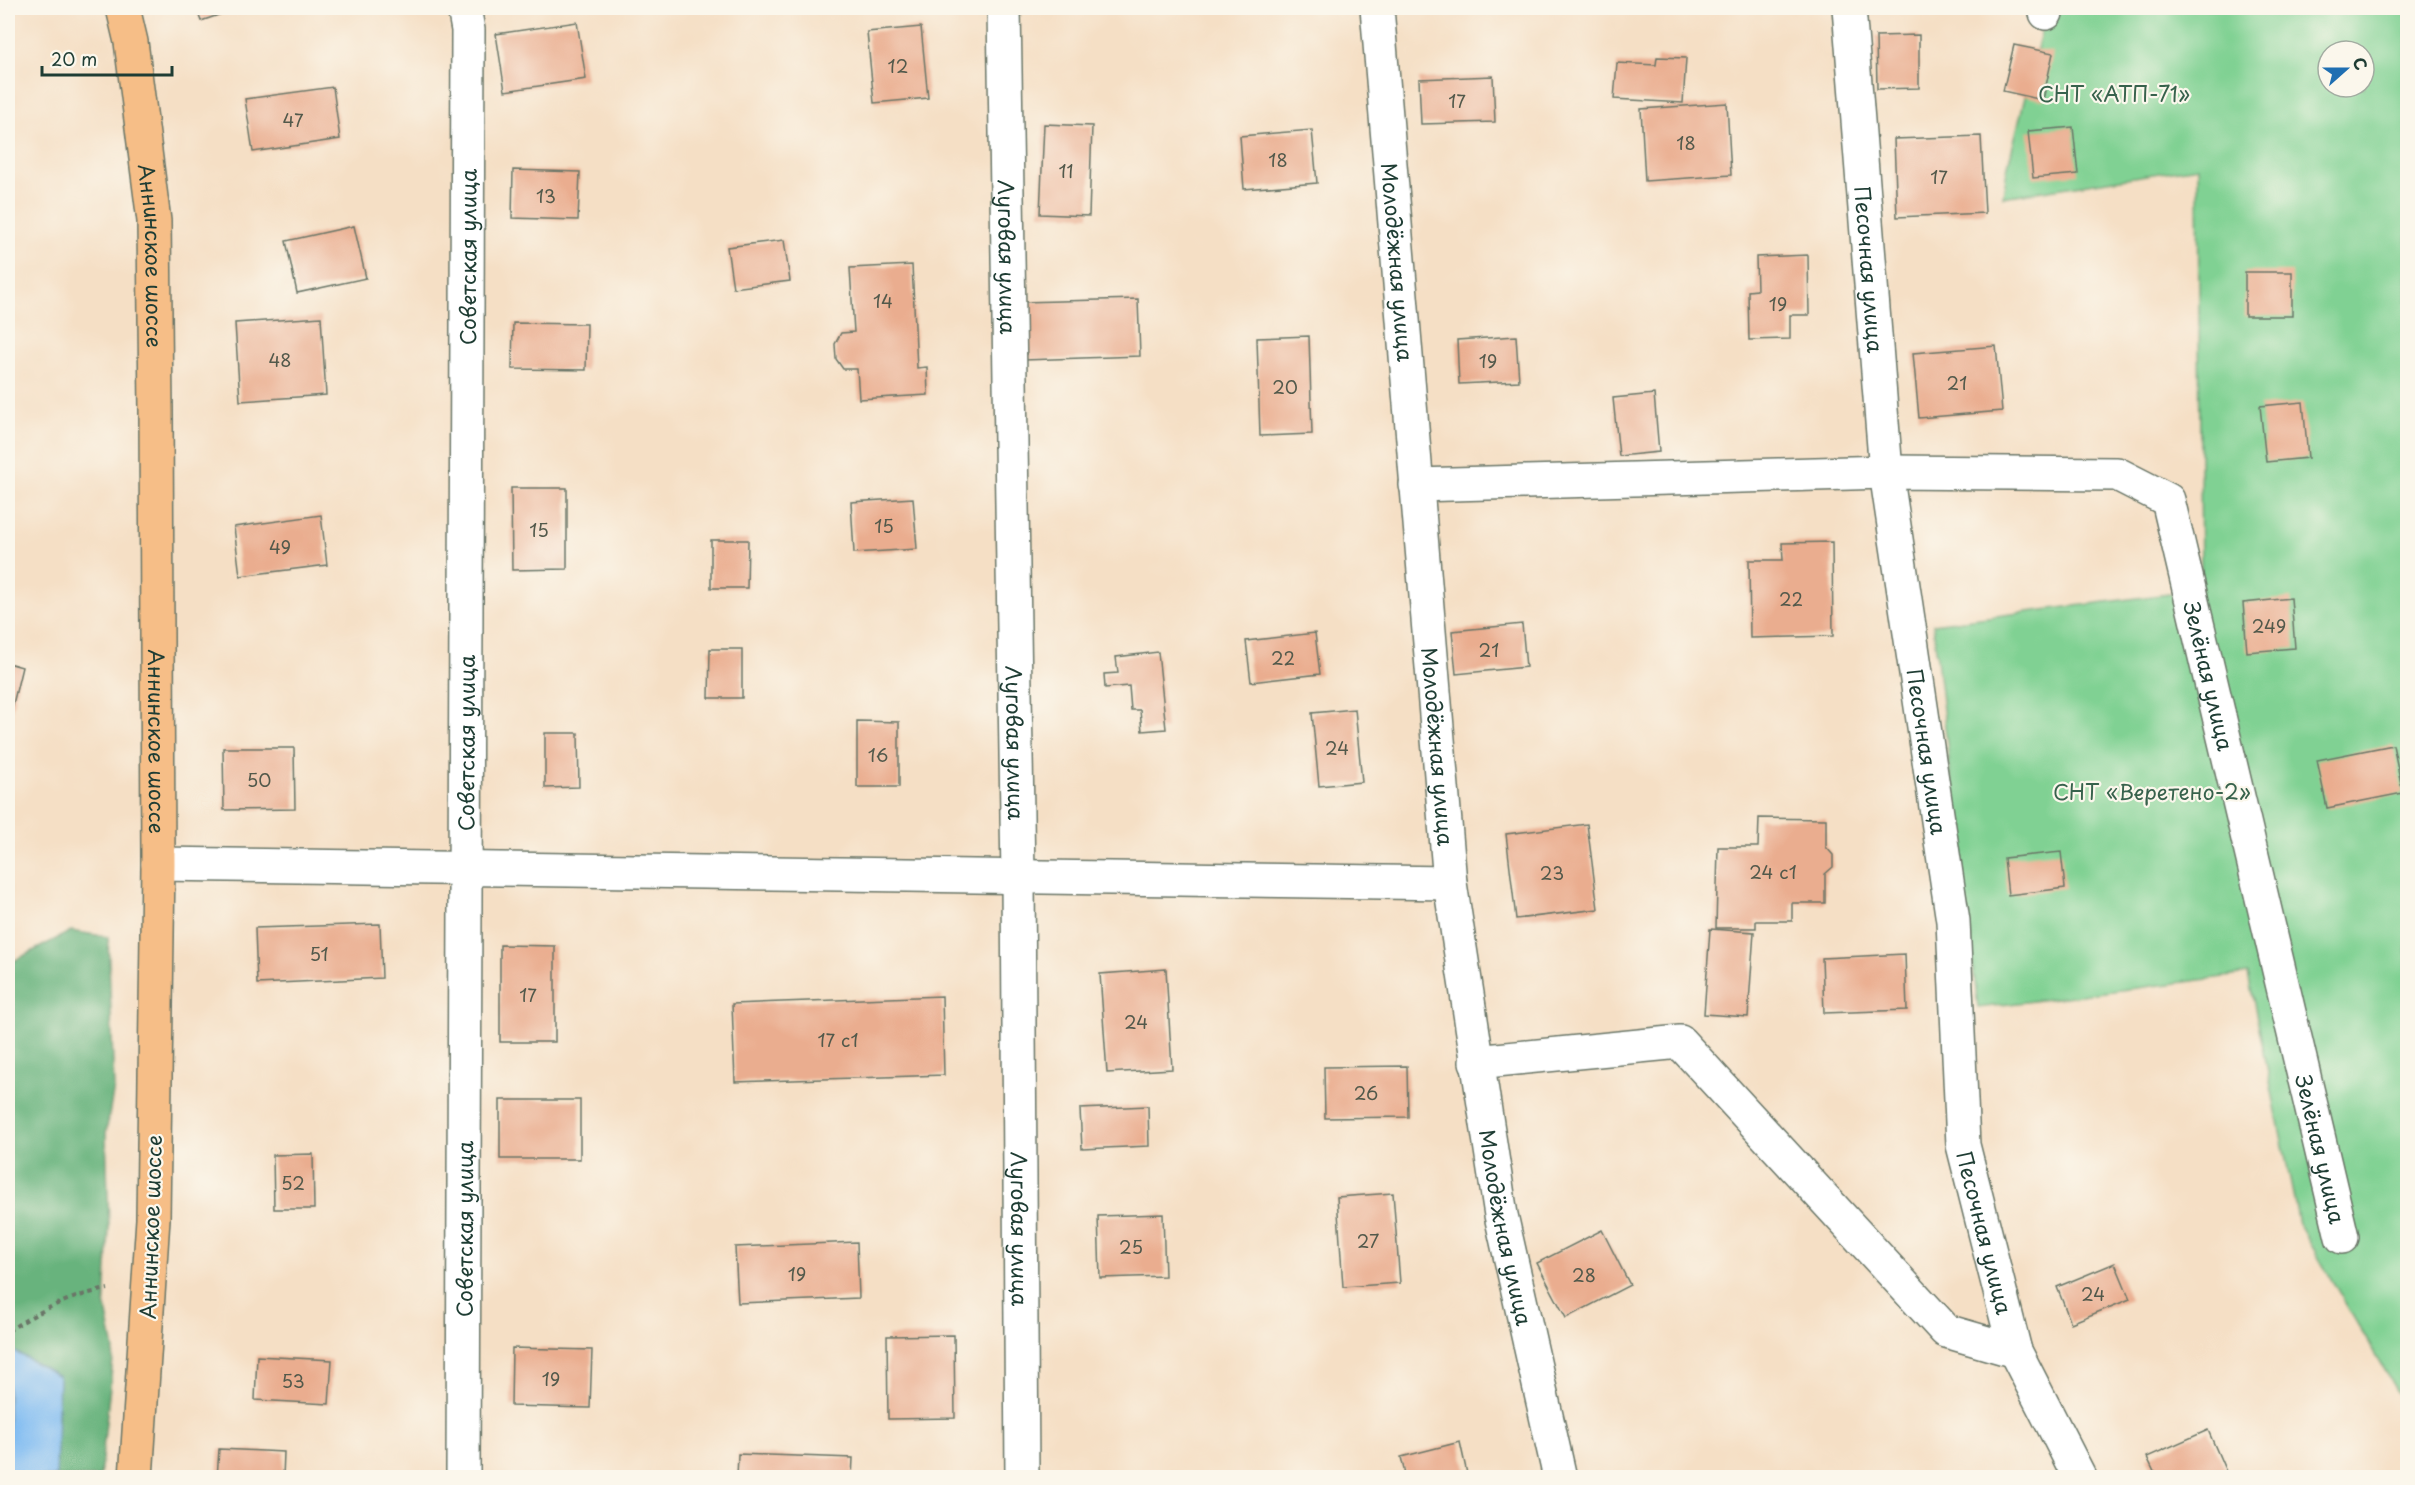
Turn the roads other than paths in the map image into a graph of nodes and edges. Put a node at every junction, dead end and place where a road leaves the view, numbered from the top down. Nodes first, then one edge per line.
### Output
1 (123, 8) edge
2 (464, 8) edge
3 (1004, 8) edge
4 (1377, 8) edge
5 (1849, 8) edge
6 (1886, 472) junction
7 (1416, 485) junction
8 (158, 864) junction
9 (467, 868) junction
10 (1018, 877) junction
11 (1450, 883) junction
12 (1476, 1062) junction
13 (2342, 1237) dead end
14 (2015, 1351) junction
15 (136, 1478) edge
16 (463, 1478) edge
17 (1022, 1478) edge
18 (1560, 1478) edge
19 (2080, 1478) edge

1 - 8 main road, Аннинское шоссе
2 - 9 street, Советская улица
3 - 10 street, Луговая улица
4 - 7 street, Молодёжная улица
5 - 6 street, Песочная улица
6 - 7 street, Зелёная улица
6 - 13 street, Зелёная улица
6 - 14 street, Песочная улица
7 - 11 street, Молодёжная улица
8 - 9 street
8 - 15 main road, Аннинское шоссе
9 - 10 street
9 - 16 street, Советская улица
10 - 11 street
10 - 17 street, Луговая улица
11 - 12 street, Молодёжная улица
12 - 14 street
12 - 18 street, Молодёжная улица
14 - 19 street, Песочная улица

